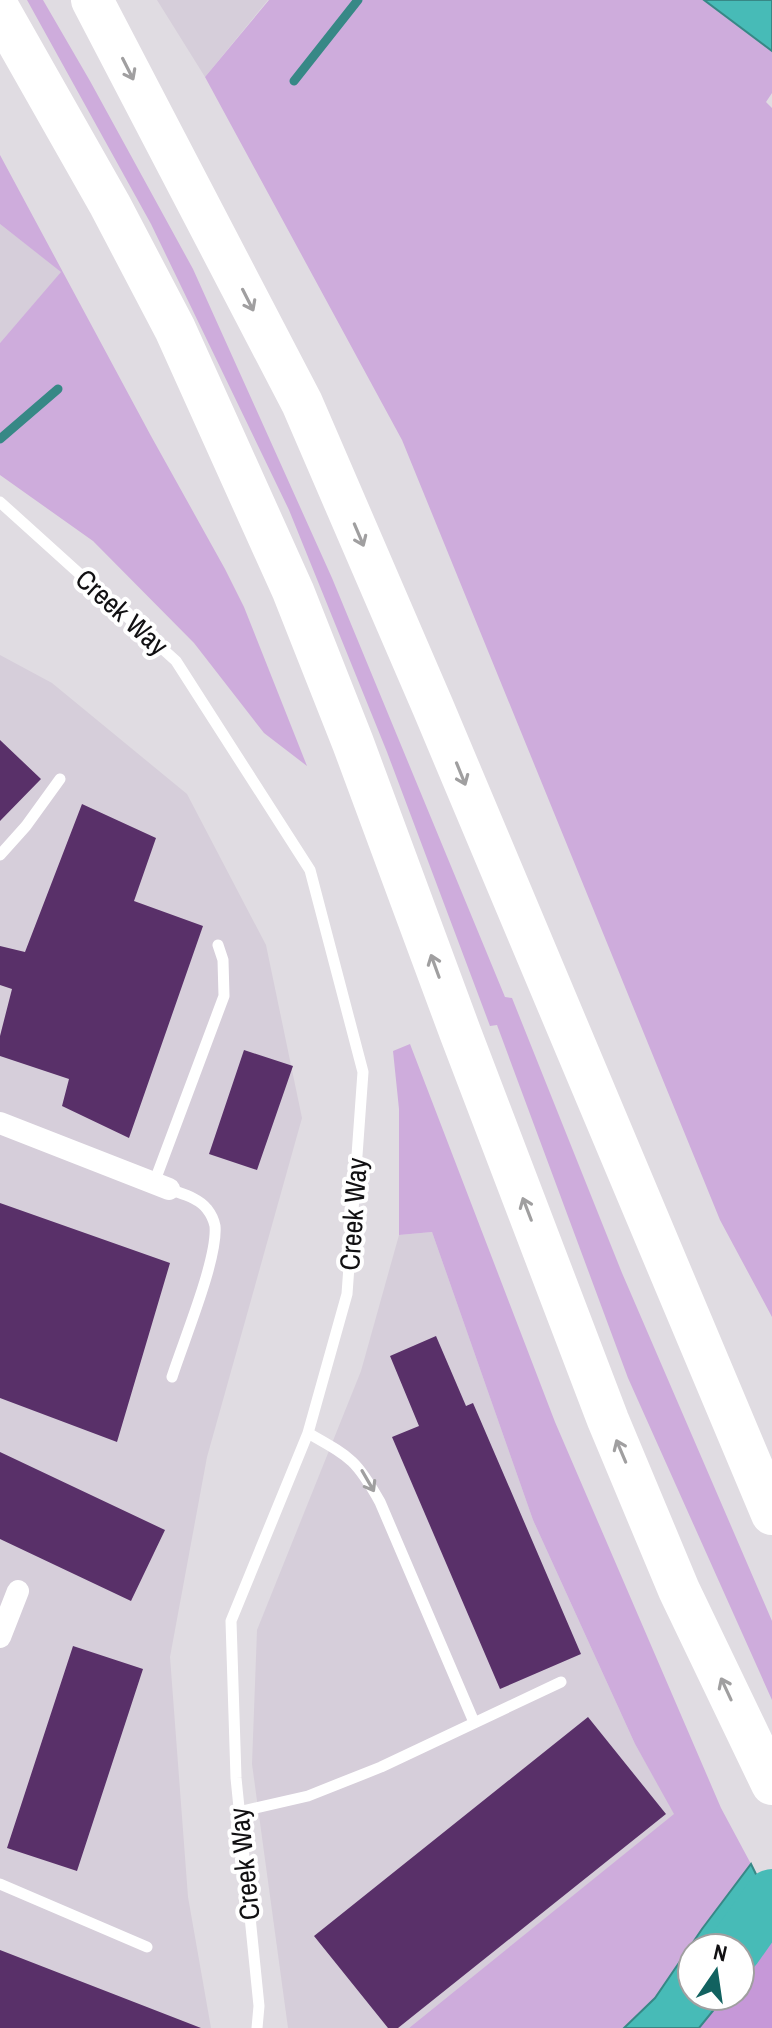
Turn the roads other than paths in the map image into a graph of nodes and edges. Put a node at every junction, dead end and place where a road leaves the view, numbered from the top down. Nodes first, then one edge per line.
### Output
1 (92, 0) edge
2 (0, 11) edge
3 (0, 502) edge
4 (60, 779) dead end
5 (0, 855) edge
6 (218, 945) dead end
7 (0, 1123) edge
8 (162, 1186) junction
9 (172, 1377) dead end
10 (308, 1433) junction
11 (772, 1514) edge
12 (18, 1591) dead end
13 (0, 1637) edge
14 (561, 1682) dead end
15 (474, 1722) junction
16 (766, 1772) edge
17 (238, 1812) junction
18 (0, 1884) edge
19 (147, 1947) dead end
20 (257, 2028) edge

1 -> 11 highway
16 -> 2 highway
3 - 10 lane, Creek Way
4 - 5 lane
6 - 8 lane
7 - 8 street
8 - 9 lane
10 -> 15 lane
10 - 17 lane, Creek Way
12 - 13 street
14 - 15 lane
15 - 17 lane
17 - 20 lane, Creek Way
18 - 19 lane

